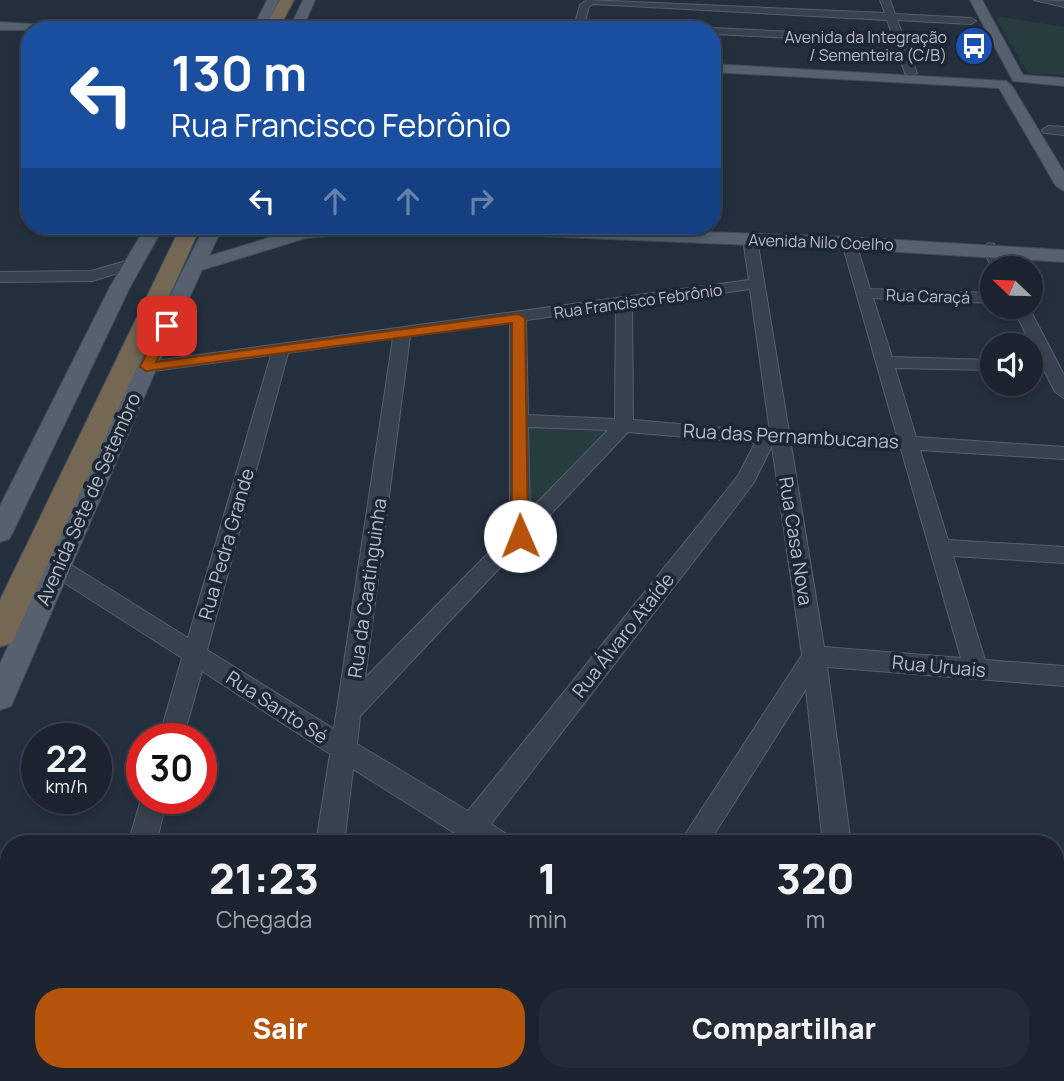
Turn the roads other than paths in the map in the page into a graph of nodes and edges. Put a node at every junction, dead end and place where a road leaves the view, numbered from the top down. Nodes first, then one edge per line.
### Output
1 (274, 0) edge
2 (287, 0) edge
3 (297, 0) edge
4 (309, 0) edge
5 (813, 0) edge
6 (885, 0) edge
7 (960, 0) edge
8 (976, 0) edge
9 (1039, 0) edge
10 (654, 2) edge
11 (1064, 4) edge
12 (814, 12) junction
13 (890, 16) junction
14 (971, 20) junction
15 (263, 21) edge
16 (276, 21) edge
17 (288, 21) edge
18 (299, 21) edge
19 (580, 21) edge
20 (651, 21) edge
21 (0, 26) edge
22 (21, 27) edge
23 (721, 31) edge
24 (820, 36) junction
25 (899, 40) junction
26 (721, 62) edge
27 (721, 68) edge
28 (911, 73) junction
29 (1012, 82) junction
30 (1064, 82) edge
31 (1064, 89) edge
32 (1056, 130) edge
33 (1064, 156) edge
34 (1064, 186) edge
35 (157, 235) edge
36 (174, 235) edge
37 (185, 235) edge
38 (203, 235) edge
39 (264, 235) edge
40 (625, 235) edge
41 (750, 240) junction
42 (849, 243) junction
43 (1064, 249) edge
44 (994, 256) edge
45 (1043, 256) edge
46 (1064, 256) edge
47 (165, 265) junction
48 (92, 276) junction
49 (0, 277) edge
50 (755, 284) junction
51 (120, 287) junction
52 (864, 293) junction
53 (980, 298) edge
54 (624, 304) junction
55 (518, 318) junction
56 (1027, 319) edge
57 (402, 333) junction
58 (281, 349) junction
59 (885, 362) junction
60 (980, 365) edge
61 (146, 367) junction
62 (1043, 367) edge
63 (1051, 367) junction
64 (1064, 392) edge
65 (103, 417) junction
66 (518, 421) junction
67 (624, 425) junction
68 (773, 438) junction
69 (907, 443) junction
70 (1064, 453) edge
71 (103, 464) junction
72 (0, 532) edge
73 (520, 536) junction
74 (939, 547) junction
75 (1064, 555) edge
76 (57, 567) junction
77 (0, 590) edge
78 (0, 634) edge
79 (195, 654) junction
80 (814, 656) junction
81 (976, 669) junction
82 (1064, 676) edge
83 (0, 698) edge
84 (351, 709) junction
85 (175, 723) edge
86 (343, 749) junction
87 (150, 814) edge
88 (472, 827) junction
89 (144, 835) edge
90 (331, 835) edge
91 (484, 835) edge
92 (698, 835) edge
93 (836, 835) edge

1 - 15 main road
2 - 16 highway
3 - 17 highway
4 - 18 main road
5 - 12 street
6 - 13 street
7 - 14 main road
8 - 29 main road
9 - 11 street
10 - 12 street
10 - 19 street
10 - 20 street
12 - 13 street
12 - 24 street
13 - 14 street
13 - 25 street
14 - 29 main road
21 - 22 main road
23 - 24 street
24 - 25 street
25 - 28 street
26 - 28 main road
27 - 29 main road
28 - 29 main road
29 - 30 main road
29 - 31 main road
29 - 32 main road
29 - 34 main road
32 - 33 main road
35 - 47 main road, Avenida Sete de Setembro
36 - 47 highway, Avenida Sete de Setembro
37 - 47 highway, Avenida Sete de Setembro
38 - 47 main road, Avenida Sete de Setembro
39 - 47 main road
40 - 41 main road, Avenida Nilo Coelho
41 - 42 main road, Avenida Nilo Coelho
41 - 50 street, Rua Casa Nova
42 - 44 main road, Avenida Nilo Coelho
42 - 52 street
43 - 44 main road
45 - 46 main road
47 - 48 street
47 - 51 main road, Avenida Sete de Setembro
47 - 61 main road, Avenida Sete de Setembro
47 - 65 highway, Avenida Sete de Setembro
47 - 77 highway, Avenida Sete de Setembro
48 - 49 street
48 - 51 street
50 - 54 street, Rua Francisco Febrônio
50 - 68 street, Rua Casa Nova
51 - 72 main road, Avenida Sete de Setembro
52 - 53 street, Rua Caraçá
52 - 59 street
54 - 55 street, Rua Francisco Febrônio
54 - 67 street
55 - 57 street, Rua Francisco Febrônio
55 - 66 street
56 - 63 street
57 - 58 street, Rua Francisco Febrônio
57 - 84 street, Rua da Caatinguinha
58 - 61 street, Rua Francisco Febrônio
58 - 79 street, Rua Pedra Grande
59 - 60 street
59 - 69 street
61 - 71 main road, Avenida Sete de Setembro
62 - 63 street
63 - 64 street
65 - 71 highway
65 - 78 highway, Avenida Sete de Setembro
66 - 67 street, Rua das Pernambucanas
66 - 73 street
67 - 68 street, Rua das Pernambucanas
67 - 73 street
68 - 69 street, Rua das Pernambucanas
68 - 80 street, Rua Casa Nova
68 - 88 street, Rua Álvaro Ataíde
69 - 70 street, Rua das Pernambucanas
69 - 74 street
71 - 76 main road, Avenida Sete de Setembro
73 - 84 street
74 - 75 street
74 - 81 street
76 - 79 street, Rua Santo Sé
76 - 83 main road, Avenida Sete de Setembro
79 - 85 street, Rua Pedra Grande
79 - 86 street, Rua Santo Sé
80 - 81 street, Rua Uruais
80 - 92 street
80 - 93 street, Rua Casa Nova
81 - 82 street, Rua Uruais
84 - 86 street, Rua da Caatinguinha
86 - 88 street, Rua Santo Sé
86 - 90 street, Rua da Caatinguinha
87 - 89 street
88 - 91 street, Rua Santo Sé

